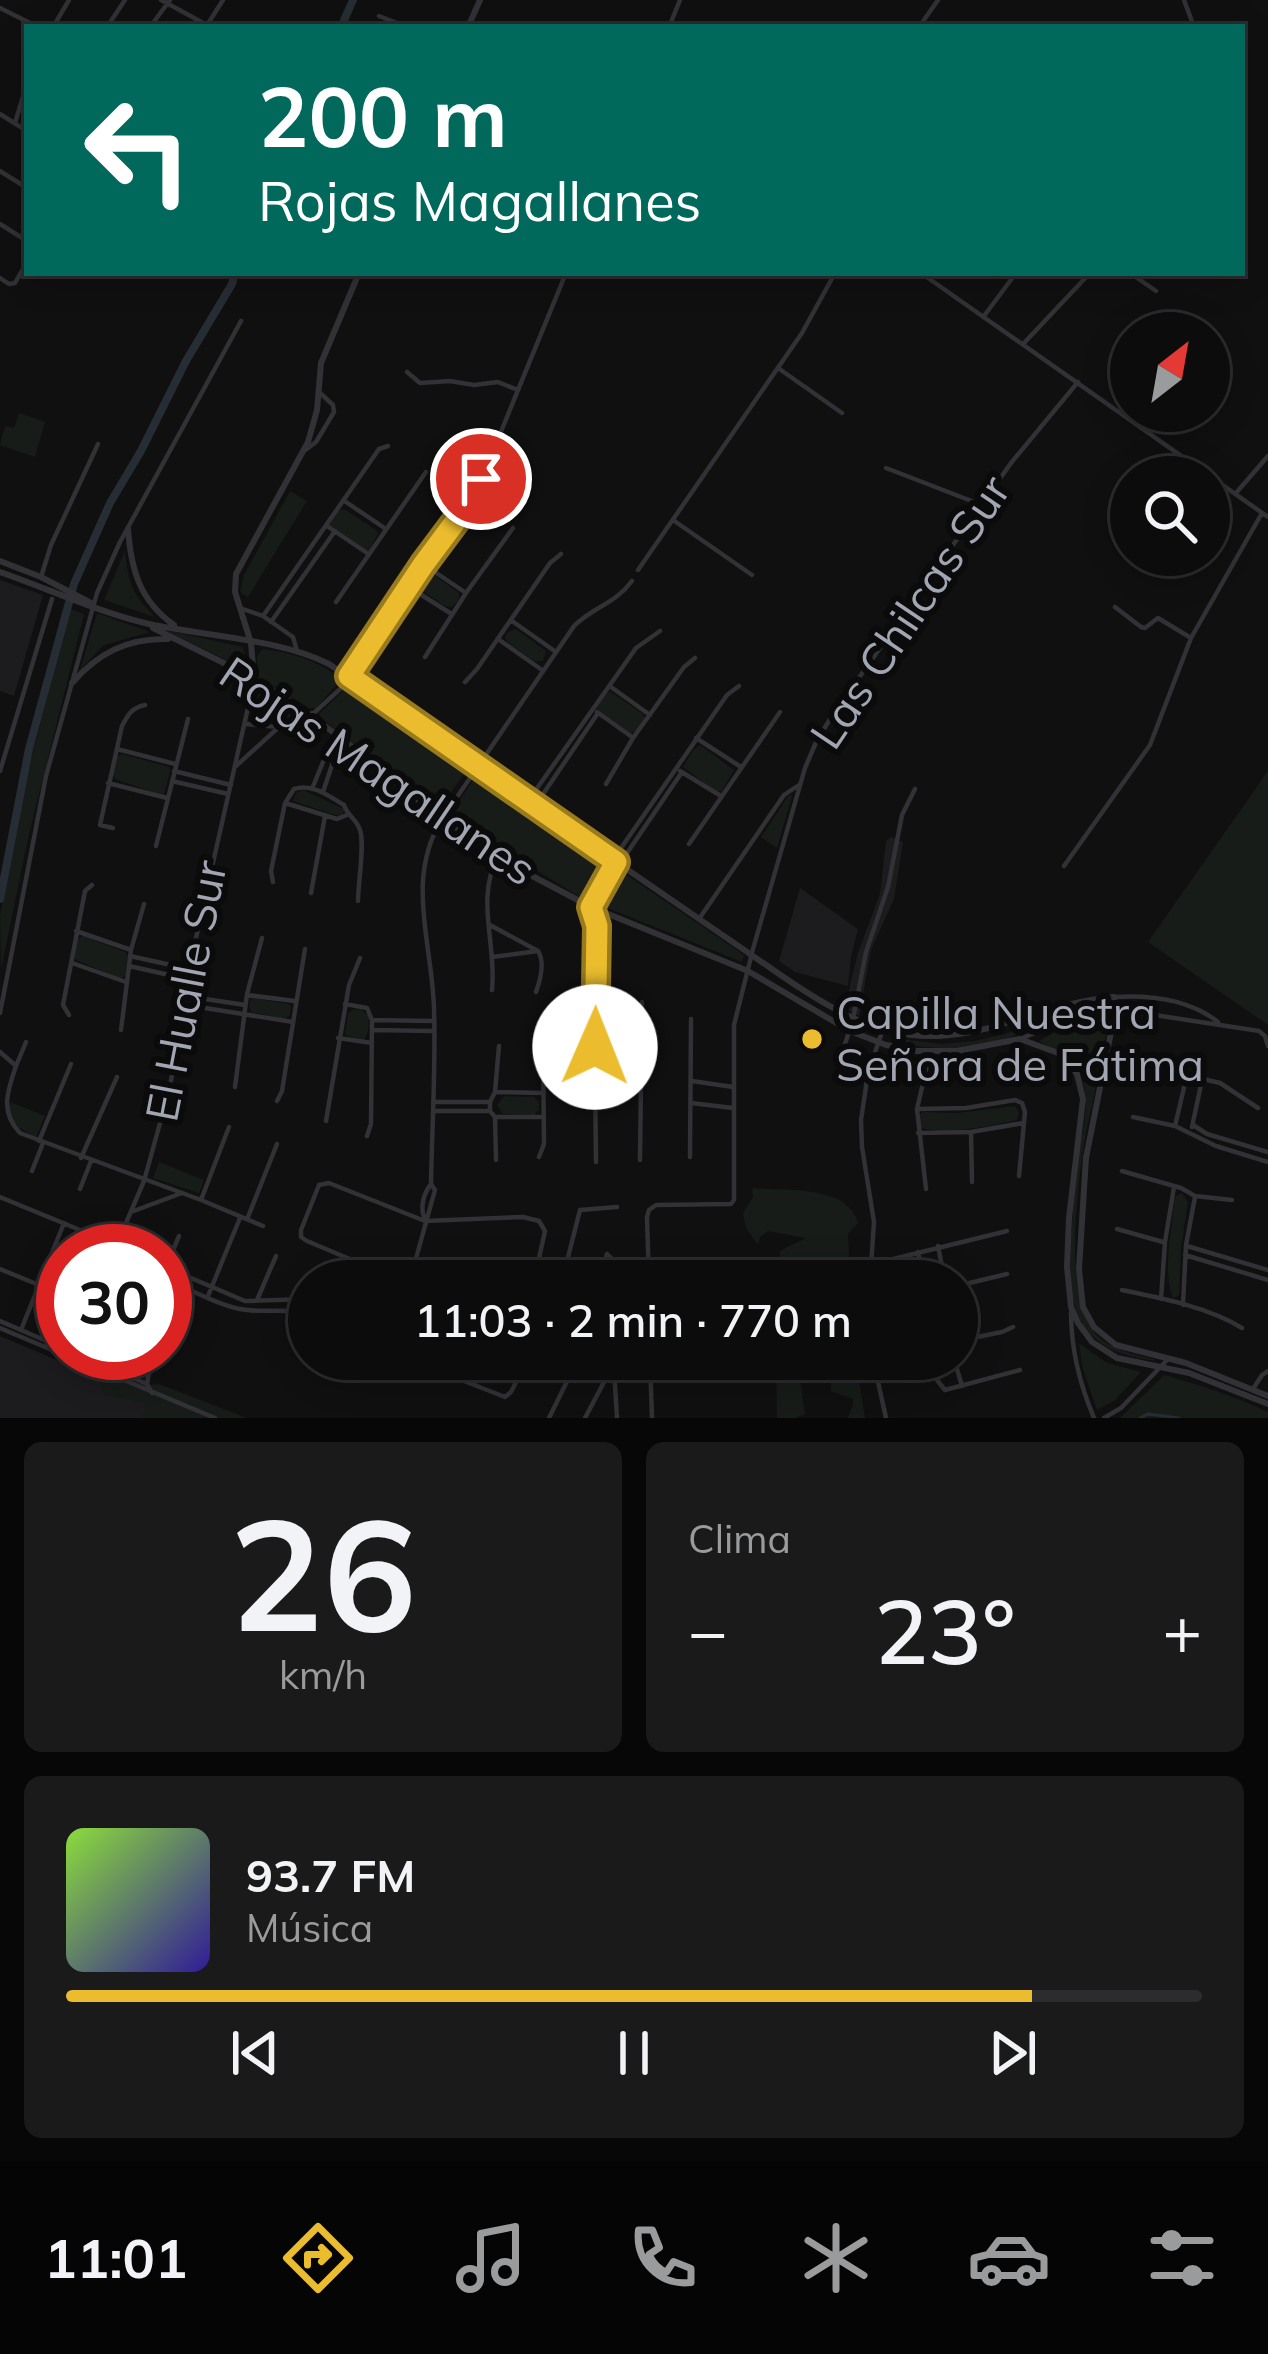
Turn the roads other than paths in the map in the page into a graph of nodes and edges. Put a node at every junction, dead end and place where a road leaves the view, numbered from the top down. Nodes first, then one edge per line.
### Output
1 (16, 0) edge
2 (166, 1) edge
3 (0, 8) edge
4 (9, 12) junction
5 (379, 16) dead end
6 (32, 24) edge
7 (203, 24) edge
8 (399, 24) edge
9 (24, 93) edge
10 (0, 114) edge
11 (15, 123) junction
12 (24, 128) edge
13 (24, 268) edge
14 (358, 276) edge
15 (565, 276) edge
16 (834, 276) edge
17 (925, 276) edge
18 (1014, 276) edge
19 (1087, 276) edge
20 (1134, 276) edge
21 (0, 278) edge
22 (1156, 291) dead end
23 (984, 316) junction
24 (241, 321) dead end
25 (1023, 344) junction
26 (778, 368) junction
27 (407, 372) dead end
28 (1078, 382) junction
29 (518, 390) junction
30 (318, 391) junction
31 (842, 413) dead end
32 (98, 443) dead end
33 (388, 446) dead end
34 (304, 451) junction
35 (491, 456) dead end
36 (1268, 456) edge
37 (886, 468) dead end
38 (426, 472) dead end
39 (481, 479) dead end
40 (1235, 494) junction
41 (344, 500) junction
42 (982, 505) junction
43 (1265, 515) edge
44 (673, 520) junction
45 (327, 526) junction
46 (512, 528) dead end
47 (128, 529) junction
48 (386, 529) junction
49 (335, 531) junction
50 (369, 554) junction
51 (561, 554) dead end
52 (0, 561) edge
53 (423, 565) junction
54 (638, 570) dead end
55 (13, 571) junction
56 (0, 572) edge
57 (752, 574) dead end
58 (40, 577) junction
59 (632, 581) dead end
60 (31, 584) junction
61 (409, 587) junction
62 (466, 593) junction
63 (59, 595) junction
64 (336, 602) dead end
65 (93, 605) junction
66 (1115, 608) dead end
67 (240, 609) junction
68 (452, 614) junction
69 (262, 616) junction
70 (511, 620) junction
71 (272, 622) junction
72 (144, 623) junction
73 (183, 630) junction
74 (660, 632) dead end
75 (1191, 638) junction
76 (174, 639) junction
77 (498, 639) junction
78 (251, 643) junction
79 (297, 651) junction
80 (556, 652) junction
81 (425, 657) dead end
82 (695, 658) dead end
83 (543, 670) junction
84 (349, 676) junction
85 (254, 678) junction
86 (465, 682) dead end
87 (72, 683) junction
88 (609, 686) junction
89 (739, 686) dead end
90 (145, 705) dead end
91 (595, 711) junction
92 (780, 712) dead end
93 (309, 714) junction
94 (650, 715) junction
95 (188, 718) dead end
96 (246, 724) junction
97 (279, 727) junction
98 (633, 738) junction
99 (696, 738) junction
100 (344, 740) junction
101 (117, 749) junction
102 (478, 766) junction
103 (236, 767) junction
104 (741, 767) junction
105 (175, 768) junction
106 (679, 770) junction
107 (0, 771) edge
108 (172, 782) junction
109 (108, 783) junction
110 (606, 784) dead end
111 (800, 784) junction
112 (230, 785) junction
113 (312, 789) junction
114 (915, 789) dead end
115 (323, 792) junction
116 (228, 794) junction
117 (721, 796) junction
118 (168, 798) junction
119 (285, 803) junction
120 (532, 803) junction
121 (347, 814) junction
122 (325, 816) junction
123 (442, 819) junction
124 (112, 828) dead end
125 (688, 844) dead end
126 (156, 846) dead end
127 (498, 856) junction
128 (616, 862) junction
129 (1064, 866) dead end
130 (273, 882) dead end
131 (92, 885) dead end
132 (311, 893) dead end
133 (358, 901) dead end
134 (145, 904) dead end
135 (591, 907) junction
136 (699, 919) junction
137 (487, 923) junction
138 (76, 931) junction
139 (262, 938) dead end
140 (304, 949) dead end
141 (538, 951) junction
142 (131, 953) junction
143 (752, 955) junction
144 (360, 958) dead end
145 (492, 958) junction
146 (71, 963) junction
147 (129, 966) junction
148 (189, 969) junction
149 (748, 970) junction
150 (187, 980) junction
151 (126, 982) junction
152 (492, 990) dead end
153 (536, 992) dead end
154 (247, 994) junction
155 (1, 995) edge
156 (185, 996) junction
157 (1114, 997) junction
158 (295, 1001) junction
159 (642, 1002) dead end
160 (345, 1004) junction
161 (183, 1005) junction
162 (245, 1005) junction
163 (1115, 1012) junction
164 (0, 1013) edge
165 (244, 1014) junction
166 (69, 1015) dead end
167 (691, 1019) dead end
168 (853, 1019) junction
169 (372, 1020) junction
170 (434, 1021) junction
171 (292, 1022) junction
172 (1223, 1025) junction
173 (884, 1029) junction
174 (121, 1030) dead end
175 (372, 1030) junction
176 (434, 1031) junction
177 (850, 1031) junction
178 (1265, 1036) edge
179 (338, 1038) junction
180 (1020, 1039) junction
181 (26, 1042) dead end
182 (877, 1042) junction
183 (372, 1043) junction
184 (499, 1046) dead end
185 (1268, 1046) edge
186 (543, 1047) dead end
187 (0, 1052) edge
188 (930, 1052) junction
189 (592, 1053) junction
190 (642, 1053) junction
191 (840, 1060) dead end
192 (70, 1064) dead end
193 (1143, 1065) dead end
194 (16, 1066) junction
195 (1102, 1068) junction
196 (595, 1073) junction
197 (641, 1073) junction
198 (1077, 1074) junction
199 (117, 1077) dead end
200 (1186, 1077) junction
201 (1202, 1080) junction
202 (692, 1081) junction
203 (733, 1087) junction
204 (235, 1088) dead end
205 (495, 1092) junction
206 (544, 1093) junction
207 (278, 1101) dead end
208 (433, 1102) junction
209 (490, 1102) junction
210 (691, 1103) junction
211 (734, 1108) junction
212 (1258, 1108) dead end
213 (917, 1109) junction
214 (433, 1111) junction
215 (492, 1114) junction
216 (1133, 1117) dead end
217 (543, 1118) junction
218 (9, 1121) junction
219 (326, 1121) dead end
220 (1023, 1123) junction
221 (0, 1125) edge
222 (1192, 1125) junction
223 (1175, 1126) junction
224 (229, 1127) dead end
225 (971, 1132) junction
226 (918, 1133) junction
227 (1189, 1134) junction
228 (367, 1136) dead end
229 (41, 1142) junction
230 (277, 1144) dead end
231 (1268, 1152) edge
232 (539, 1157) dead end
233 (689, 1157) dead end
234 (81, 1158) junction
235 (496, 1160) dead end
236 (640, 1160) dead end
237 (91, 1161) junction
238 (596, 1162) dead end
239 (1268, 1162) edge
240 (32, 1171) dead end
241 (1122, 1172) dead end
242 (1019, 1176) dead end
243 (144, 1180) junction
244 (972, 1182) dead end
245 (1174, 1187) junction
246 (80, 1189) dead end
247 (926, 1189) dead end
248 (182, 1193) junction
249 (1195, 1196) junction
250 (0, 1197) edge
251 (201, 1200) junction
252 (1232, 1200) dead end
253 (617, 1207) dead end
254 (130, 1213) junction
255 (244, 1218) junction
256 (425, 1221) junction
257 (64, 1223) edge
258 (126, 1224) edge
259 (263, 1226) dead end
260 (1117, 1229) dead end
261 (1007, 1231) dead end
262 (1165, 1242) junction
263 (1186, 1245) junction
264 (938, 1246) junction
265 (918, 1252) junction
266 (1185, 1255) junction
267 (276, 1256) dead end
268 (352, 1260) edge
269 (415, 1260) edge
270 (539, 1260) edge
271 (567, 1260) edge
272 (648, 1260) edge
273 (873, 1260) edge
274 (888, 1260) edge
275 (920, 1260) edge
276 (941, 1260) edge
277 (0, 1269) edge
278 (1268, 1270) edge
279 (1007, 1274) dead end
280 (192, 1280) edge
281 (1268, 1280) edge
282 (978, 1281) edge
283 (36, 1285) edge
284 (211, 1288) junction
285 (192, 1290) edge
286 (1122, 1290) dead end
287 (36, 1293) edge
288 (208, 1296) junction
289 (1161, 1299) junction
290 (288, 1300) edge
291 (256, 1302) junction
292 (1183, 1305) junction
293 (1071, 1307) junction
294 (288, 1310) edge
295 (0, 1325) edge
296 (1013, 1327) dead end
297 (1242, 1328) dead end
298 (21, 1330) junction
299 (36, 1336) edge
300 (1087, 1336) junction
301 (978, 1337) edge
302 (36, 1340) edge
303 (1075, 1351) junction
304 (1165, 1363) junction
305 (1020, 1370) dead end
306 (1268, 1371) edge
307 (123, 1380) edge
308 (137, 1380) edge
309 (148, 1380) edge
310 (460, 1380) edge
311 (470, 1380) edge
312 (517, 1380) edge
313 (568, 1380) edge
314 (651, 1380) edge
315 (879, 1380) edge
316 (938, 1380) edge
317 (960, 1380) edge
318 (147, 1384) junction
319 (468, 1384) junction
320 (962, 1386) junction
321 (1253, 1389) junction
322 (152, 1394) junction
323 (1268, 1400) edge
324 (215, 1418) edge
325 (549, 1418) edge
326 (585, 1418) edge
327 (617, 1418) edge
328 (652, 1418) edge
329 (886, 1418) edge
330 (1094, 1418) edge
331 (1104, 1418) edge

1 - 4 street
2 - 7 street
3 - 4 street
4 - 6 street
5 - 8 street
9 - 11 street
10 - 11 street
11 - 12 street
13 - 21 street
14 - 30 street, El Hualle Sur
15 - 29 street
16 - 26 street
17 - 23 street
18 - 23 street
19 - 25 street
20 - 22 street
23 - 25 street
24 - 47 street
25 - 28 street
26 - 31 street
26 - 44 street
27 - 29 street
28 - 40 street
28 - 42 street, Las Chilcas Sur
29 - 35 street
30 - 34 street, El Hualle Sur
30 - 34 street, El Hualle Sur
32 - 58 street
33 - 41 street
34 - 67 street, El Hualle Sur
36 - 40 street
37 - 42 street
38 - 48 street
39 - 53 street, El Hualle Sur
40 - 43 street
41 - 45 street
41 - 48 street
42 - 111 street, Las Chilcas Sur
43 - 75 street
44 - 54 street
44 - 57 street
45 - 49 street
45 - 69 street
46 - 62 street
47 - 65 street
47 - 73 street
48 - 50 street
49 - 50 street
49 - 71 street
50 - 64 street
51 - 70 street
52 - 55 street, Rojas Magallanes
53 - 61 street, El Hualle Sur
53 - 62 street
55 - 56 street, Rojas Magallanes
55 - 58 street, Rojas Magallanes
55 - 60 street, Rojas Magallanes
58 - 60 street
58 - 63 street, Rojas Magallanes
59 - 80 street
60 - 63 street, Rojas Magallanes
61 - 68 street
61 - 84 street, El Hualle Sur
62 - 68 street
63 - 65 street, Rojas Magallanes
63 - 107 street
65 - 72 street, Rojas Magallanes
65 - 87 street
66 - 75 street
67 - 69 street, Rojas Magallanes
67 - 78 street, El Hualle Sur
68 - 81 street
69 - 71 street, Rojas Magallanes
70 - 77 street
70 - 80 street
71 - 79 street, Rojas Magallanes
72 - 73 street, Rojas Magallanes
72 - 76 street, Rojas Magallanes
73 - 78 street, Rojas Magallanes
74 - 88 street
75 - 129 street
76 - 85 street, Rojas Magallanes
76 - 87 street
77 - 83 street
77 - 86 street
78 - 79 street, Rojas Magallanes
78 - 85 street, El Hualle Sur
79 - 84 street, Rojas Magallanes
80 - 83 street
82 - 94 street
83 - 102 street
84 - 93 street, El Hualle Sur
84 - 102 street, Rojas Magallanes
85 - 93 street, Rojas Magallanes
85 - 96 street, El Hualle Sur
87 - 155 street
88 - 91 street
88 - 94 street
89 - 99 street
90 - 101 street
91 - 98 street
91 - 120 street
92 - 104 street
93 - 97 street, El Hualle Sur
93 - 100 street, Rojas Magallanes
94 - 98 street
95 - 105 street
96 - 97 street, El Hualle Sur
96 - 103 street, El Hualle Sur
97 - 103 street, El Hualle Sur
98 - 110 street
99 - 104 street
99 - 106 street
100 - 113 street
100 - 115 street
100 - 123 street, Rojas Magallanes
101 - 105 street
101 - 109 street
102 - 120 street, Rojas Magallanes
102 - 123 street
103 - 112 street, El Hualle Sur
104 - 117 street
105 - 108 street
105 - 112 street
106 - 117 street
106 - 128 street
108 - 116 street
108 - 118 street
109 - 118 street
109 - 124 street
111 - 136 street
111 - 143 street, Las Chilcas Sur
112 - 116 street, El Hualle Sur
113 - 115 street
113 - 119 street
114 - 168 street
115 - 121 street
116 - 148 street, El Hualle Sur
117 - 125 street
118 - 126 street
119 - 122 street
119 - 130 street
120 - 128 street, Rojas Magallanes
121 - 122 street
121 - 133 street
122 - 132 street
123 - 127 street, Rojas Magallanes
123 - 170 street
127 - 135 street, Rojas Magallanes
127 - 137 street
128 - 135 street
128 - 136 street, Rojas Magallanes
131 - 138 street
134 - 142 street
135 - 149 street, Rojas Magallanes
135 - 189 street
136 - 143 street, Rojas Magallanes
137 - 141 street
137 - 145 street
138 - 142 street
138 - 146 street
139 - 154 street
140 - 158 street
141 - 145 street
141 - 153 street
142 - 147 street
142 - 148 street
143 - 149 street, Las Chilcas Sur
143 - 168 street, Rojas Magallanes
144 - 160 street
145 - 152 street
146 - 151 street
146 - 166 street
147 - 150 street
147 - 151 street
148 - 150 street, El Hualle Sur
149 - 177 street, Rojas Magallanes
149 - 203 street, Las Chilcas Sur
150 - 156 street, El Hualle Sur
151 - 174 street
154 - 158 street
154 - 162 street
155 - 164 street
156 - 161 street, El Hualle Sur
156 - 162 street
157 - 163 street
157 - 172 street, Rojas Magallanes
157 - 173 street, Rojas Magallanes
158 - 171 street
159 - 190 street
160 - 169 street
160 - 179 street
161 - 165 street
161 - 243 street, El Hualle Sur
162 - 165 street
163 - 172 street, Rojas Magallanes
163 - 180 street, Rojas Magallanes
163 - 195 street
165 - 171 street
165 - 204 street
167 - 202 street
168 - 173 street, Rojas Magallanes
168 - 177 street
169 - 170 street
169 - 175 street
170 - 176 street
171 - 207 street
172 - 178 street, Rojas Magallanes
173 - 182 street
175 - 176 street
175 - 183 street
176 - 208 street
177 - 182 street, Rojas Magallanes
177 - 191 street
178 - 185 street
179 - 183 street
179 - 219 street
180 - 188 street, Rojas Magallanes
180 - 198 street
181 - 194 street
182 - 188 street, Rojas Magallanes
182 - 273 street
183 - 228 street
184 - 205 street
186 - 206 street
187 - 194 street
188 - 213 street
189 - 190 street
189 - 196 street
190 - 197 street
192 - 229 street
193 - 200 street
194 - 218 street
195 - 198 street
195 - 304 street
196 - 197 street
196 - 238 street
197 - 236 street
198 - 293 street
199 - 234 street
200 - 201 street
200 - 223 street
201 - 212 street
201 - 222 street
202 - 203 street
202 - 210 street
203 - 211 street, Las Chilcas Sur
205 - 206 street
205 - 209 street
206 - 217 street
208 - 209 street
208 - 214 street
209 - 215 street
210 - 211 street
210 - 233 street
211 - 272 street, Las Chilcas Sur
213 - 220 street
213 - 226 street
214 - 215 street
214 - 256 street
215 - 217 street
215 - 235 street
216 - 223 street
217 - 232 street
218 - 221 street
218 - 229 street
220 - 225 street
220 - 242 street
222 - 227 street
222 - 231 street
223 - 227 street
224 - 251 street
225 - 226 street
225 - 244 street
226 - 247 street
227 - 239 street
229 - 234 street
229 - 240 street
230 - 255 street
234 - 237 street
237 - 243 street
237 - 246 street
241 - 245 street
243 - 248 street
243 - 254 street, El Hualle Sur
245 - 249 street
245 - 262 street
248 - 251 street
248 - 254 street, El Hualle Sur
249 - 252 street
249 - 263 street
250 - 257 street
251 - 255 street
253 - 271 street
254 - 258 street, El Hualle Sur
255 - 259 street
255 - 284 street
256 - 268 street
256 - 269 street
256 - 270 street
260 - 262 street
261 - 264 street
262 - 289 street
263 - 266 street
263 - 278 street
264 - 265 street
264 - 276 street
265 - 274 street
265 - 275 street
266 - 281 street
266 - 292 street
267 - 291 street
277 - 283 street
279 - 282 street
280 - 284 street
284 - 288 street
284 - 291 street
285 - 288 street
286 - 289 street
287 - 298 street
288 - 294 street
289 - 292 street
290 - 291 street
292 - 297 street
293 - 300 street
293 - 303 street
295 - 298 street
295 - 302 street
296 - 301 street
298 - 299 street
300 - 303 street
300 - 304 street
303 - 330 street
304 - 321 street
304 - 323 street
304 - 331 street
305 - 320 street
306 - 321 street
307 - 322 street
308 - 318 street
309 - 318 street
310 - 319 street
311 - 319 street
312 - 319 street
313 - 325 street
314 - 328 street
315 - 329 street
316 - 320 street
317 - 320 street
318 - 322 street
321 - 323 street
322 - 324 street
326 - 327 street

